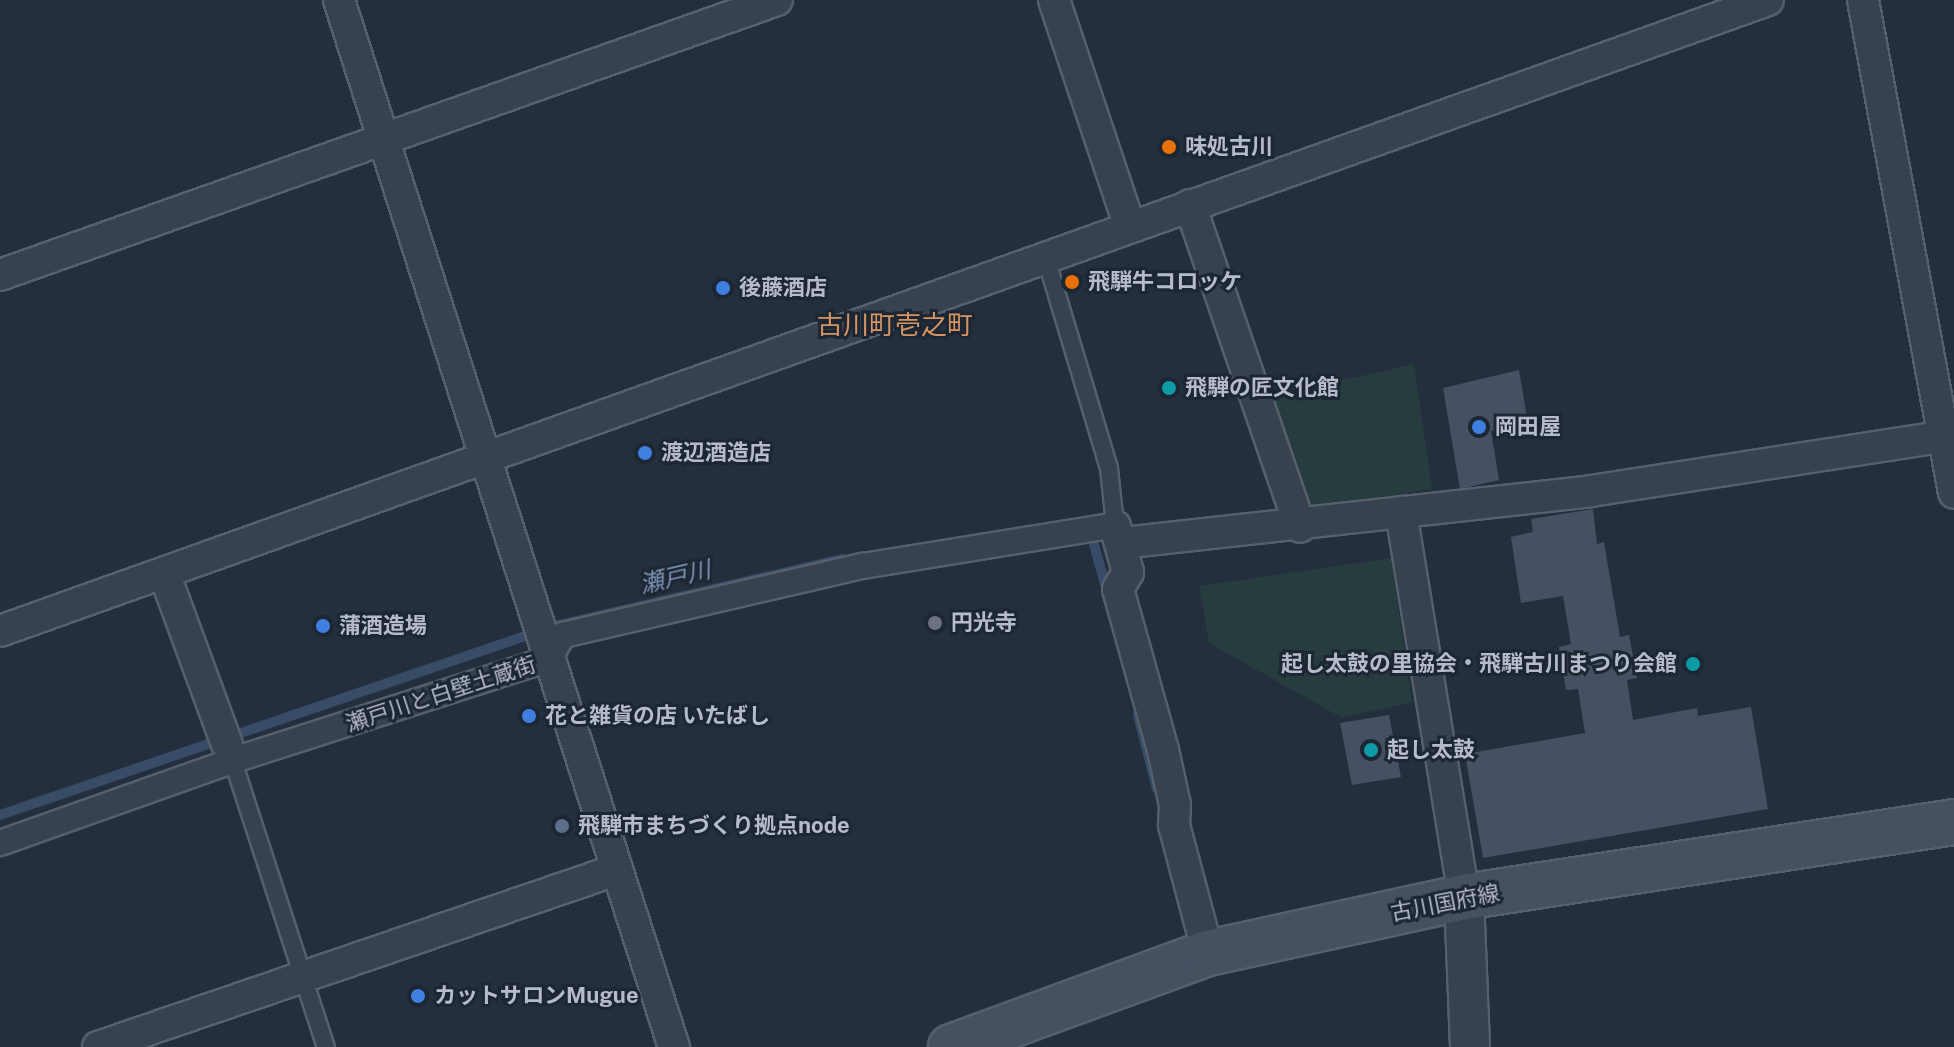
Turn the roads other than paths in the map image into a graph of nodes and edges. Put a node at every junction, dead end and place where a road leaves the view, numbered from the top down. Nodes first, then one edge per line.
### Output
1 (339, 0) edge
2 (777, 0) edge
3 (1054, 0) edge
4 (1768, 0) edge
5 (1863, 0) edge
6 (383, 136) junction
7 (1190, 205) junction
8 (1130, 227) junction
9 (1045, 255) junction
10 (0, 275) edge
11 (1949, 436) edge
12 (487, 455) junction
13 (1954, 493) edge
14 (1401, 512) junction
15 (1300, 527) junction
16 (1113, 532) junction
17 (164, 573) junction
18 (0, 631) edge
19 (544, 641) junction
20 (226, 743) junction
21 (1954, 822) edge
22 (0, 843) edge
23 (616, 870) junction
24 (1464, 897) junction
25 (1208, 953) junction
26 (301, 975) junction
27 (98, 1047) edge
28 (326, 1047) edge
29 (674, 1047) edge
30 (951, 1047) edge
31 (1470, 1047) edge

1 - 6 street
2 - 6 street
3 - 8 street
4 - 7 street
5 - 11 street
6 - 10 street
6 - 12 street
7 - 8 street
7 - 15 street
8 - 9 street
9 - 12 street
9 - 16 lane
11 - 13 street
11 - 14 street
12 - 17 street
12 - 19 street
14 - 15 street
14 - 24 street
15 - 16 street
16 - 19 street, 瀬戸川と白壁土蔵街
16 - 25 street
17 - 18 street
17 - 20 street
19 - 20 street, 瀬戸川と白壁土蔵街
19 - 23 street
20 - 22 street, 瀬戸川と白壁土蔵街
20 - 26 lane
21 - 24 main road, 古川国府線
23 - 26 street
23 - 29 street
24 - 25 main road, 古川国府線
24 - 31 street
25 - 30 main road, 古川国府線
26 - 27 street
26 - 28 lane

